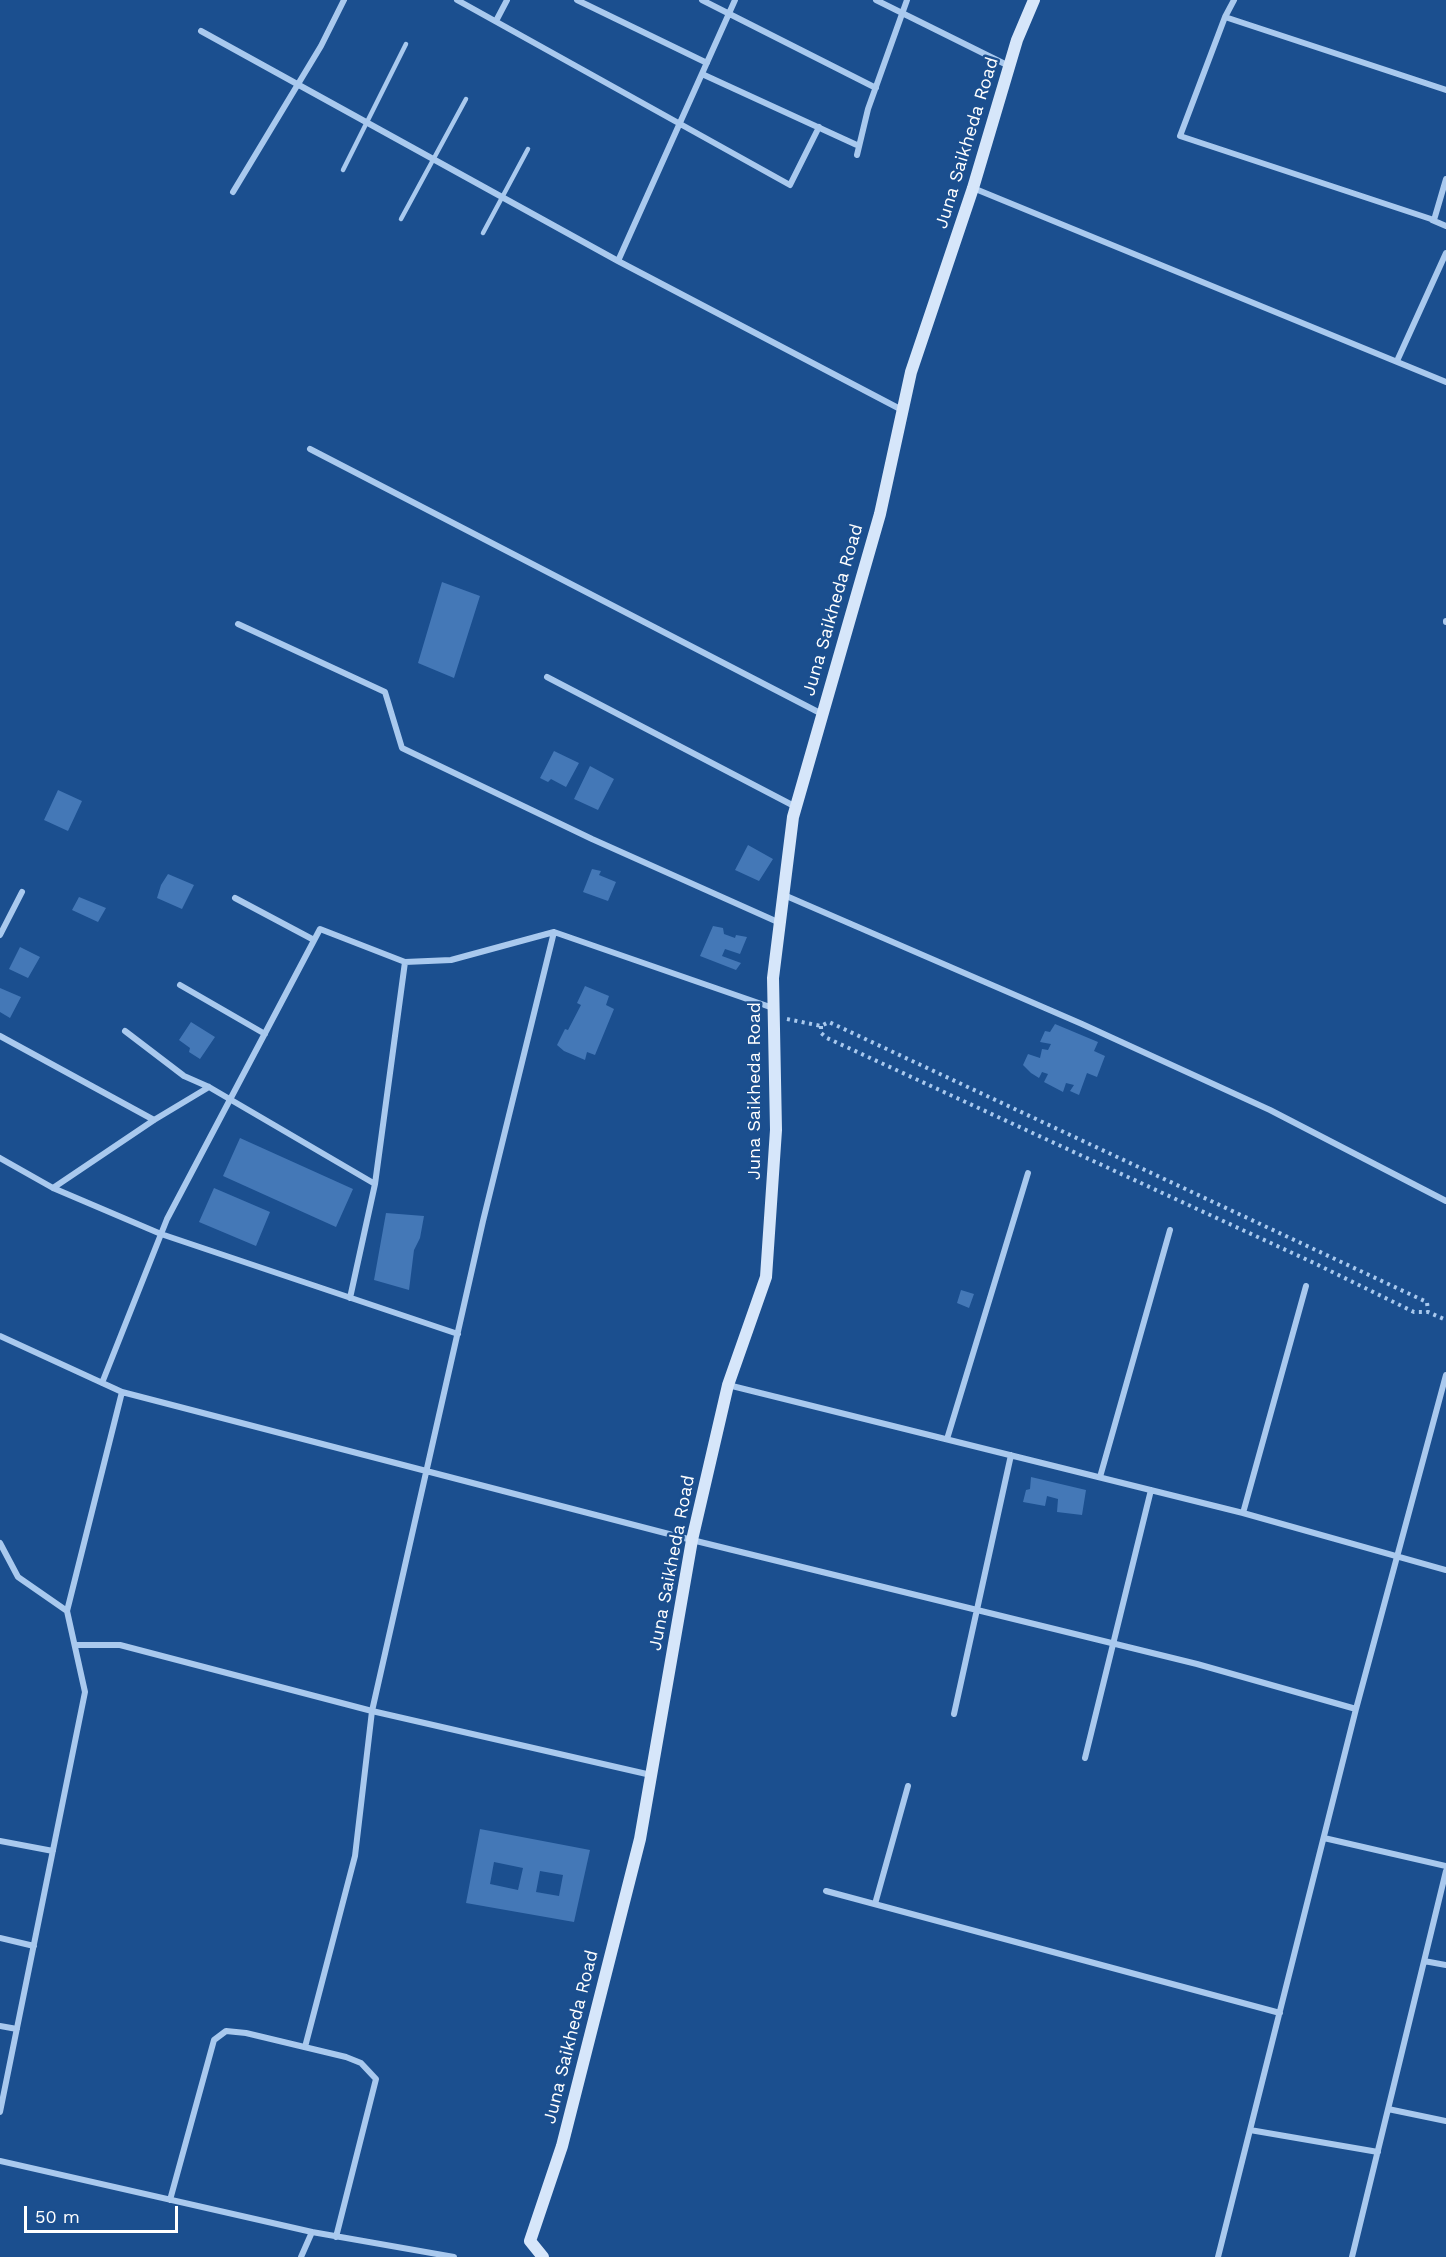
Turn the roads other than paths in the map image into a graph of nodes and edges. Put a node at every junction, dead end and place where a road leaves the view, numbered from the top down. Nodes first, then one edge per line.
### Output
1 (344, 0) edge
2 (457, 0) edge
3 (507, 0) edge
4 (577, 0) edge
5 (702, 0) edge
6 (735, 0) edge
7 (876, 0) edge
8 (907, 0) edge
9 (1034, 0) edge
10 (1234, 0) edge
11 (902, 13) junction
12 (728, 14) junction
13 (1225, 17) junction
14 (496, 21) junction
15 (201, 31) dead end
16 (406, 44) dead end
17 (707, 63) junction
18 (1009, 66) junction
19 (702, 74) junction
20 (297, 85) junction
21 (876, 88) junction
22 (1446, 90) edge
23 (466, 99) dead end
24 (366, 124) junction
25 (680, 126) junction
26 (819, 127) junction
27 (859, 146) junction
28 (528, 149) dead end
29 (857, 155) dead end
30 (432, 160) junction
31 (343, 170) dead end
32 (1446, 179) edge
33 (973, 188) junction
34 (233, 192) dead end
35 (502, 198) junction
36 (401, 219) dead end
37 (1429, 219) junction
38 (1446, 226) edge
39 (483, 233) dead end
40 (1446, 253) edge
41 (618, 261) junction
42 (1397, 361) junction
43 (1446, 382) edge
44 (902, 410) junction
45 (310, 449) dead end
46 (238, 624) dead end
47 (548, 677) dead end
48 (822, 714) junction
49 (795, 807) junction
50 (22, 892) dead end
51 (783, 895) junction
52 (235, 898) dead end
53 (780, 923) junction
54 (554, 932) junction
55 (0, 935) edge
56 (314, 940) junction
57 (405, 962) junction
58 (180, 985) dead end
59 (774, 1012) junction
60 (125, 1031) dead end
61 (265, 1034) junction
62 (0, 1036) edge
63 (209, 1087) junction
64 (230, 1100) junction
65 (154, 1120) junction
66 (0, 1158) edge
67 (1028, 1173) dead end
68 (375, 1184) junction
69 (53, 1188) junction
70 (1446, 1201) edge
71 (1170, 1230) dead end
72 (161, 1234) junction
73 (1306, 1286) dead end
74 (350, 1298) junction
75 (458, 1334) junction
76 (0, 1336) edge
77 (1446, 1375) edge
78 (102, 1383) junction
79 (728, 1386) junction
80 (122, 1392) junction
81 (947, 1439) junction
82 (1011, 1455) junction
83 (428, 1472) junction
84 (1100, 1478) junction
85 (1151, 1490) junction
86 (1243, 1513) junction
87 (692, 1540) junction
88 (0, 1543) edge
89 (1398, 1557) junction
90 (1446, 1570) edge
91 (977, 1610) junction
92 (67, 1611) junction
93 (1113, 1644) junction
94 (75, 1645) junction
95 (1356, 1709) junction
96 (372, 1711) junction
97 (954, 1714) dead end
98 (1085, 1758) dead end
99 (651, 1775) junction
100 (908, 1786) dead end
101 (1324, 1838) junction
102 (0, 1841) edge
103 (53, 1851) junction
104 (1446, 1866) edge
105 (1446, 1871) edge
106 (826, 1891) dead end
107 (875, 1904) junction
108 (0, 1938) edge
109 (34, 1946) junction
110 (1424, 1961) junction
111 (1446, 1965) edge
112 (1280, 2013) junction
113 (0, 2026) edge
114 (17, 2029) junction
115 (305, 2047) junction
116 (1388, 2109) junction
117 (0, 2112) edge
118 (1446, 2121) edge
119 (1250, 2130) junction
120 (1378, 2152) junction
121 (0, 2161) edge
122 (170, 2200) junction
123 (312, 2232) junction
124 (336, 2236) junction
125 (301, 2257) edge
126 (454, 2257) edge
127 (543, 2257) edge
128 (1218, 2257) edge
129 (1352, 2257) edge

1 - 20 street
2 - 14 street
3 - 14 street
4 - 17 street
5 - 12 street
6 - 12 street
7 - 11 street
8 - 11 street
9 - 18 main road, Juna Saikheda Road
10 - 13 street
11 - 18 street
11 - 21 street
12 - 17 street
12 - 21 street
13 - 22 street
13 - 37 street
14 - 25 street
15 - 20 street
16 - 24 lane
17 - 19 street
18 - 33 main road, Juna Saikheda Road
19 - 25 street
19 - 26 street
20 - 24 street
20 - 34 street
21 - 27 street
23 - 30 lane
24 - 30 street
24 - 31 lane
25 - 26 street
25 - 41 street
26 - 27 street
27 - 29 street
28 - 35 lane
30 - 35 street
30 - 36 lane
32 - 37 street
33 - 42 street
33 - 44 main road, Juna Saikheda Road
35 - 39 lane
35 - 41 street
37 - 38 street
40 - 42 street
41 - 44 street
42 - 43 street
44 - 48 main road, Juna Saikheda Road
45 - 48 street
46 - 53 street
47 - 49 street
48 - 49 main road, Juna Saikheda Road
49 - 51 main road, Juna Saikheda Road
50 - 55 street
51 - 53 main road, Juna Saikheda Road
51 - 70 street
52 - 56 street
53 - 59 main road, Juna Saikheda Road
54 - 57 street
54 - 59 street
54 - 75 street
56 - 57 street
56 - 61 street
57 - 68 street
58 - 61 street
59 - 79 main road, Juna Saikheda Road
60 - 63 street
61 - 64 street
62 - 65 street
63 - 64 street
63 - 65 street
64 - 68 street
64 - 72 street
65 - 69 street
66 - 69 street
67 - 81 street
68 - 74 street
69 - 72 street
71 - 84 street
72 - 74 street
72 - 78 street
73 - 86 street
74 - 75 street
75 - 83 street
76 - 78 street
77 - 89 street
78 - 80 street
79 - 81 street
79 - 87 main road, Juna Saikheda Road
80 - 83 street
80 - 92 street
81 - 82 street
82 - 84 street
82 - 91 street
83 - 87 street
83 - 96 street
84 - 85 street
85 - 86 street
85 - 93 street
86 - 89 street
87 - 91 street
87 - 99 main road, Juna Saikheda Road
88 - 92 street
89 - 90 street
89 - 95 street
91 - 93 street
91 - 97 street
92 - 94 street
93 - 95 street
93 - 98 street
94 - 96 street
94 - 103 street
95 - 101 street
96 - 99 street
96 - 115 street
99 - 127 main road, Juna Saikheda Road
100 - 107 street
101 - 104 street
101 - 112 street
102 - 103 street
103 - 109 street
105 - 110 street
106 - 107 street
107 - 112 street
108 - 109 street
109 - 114 street
110 - 111 street
110 - 116 street
112 - 119 street
113 - 114 street
114 - 117 street
115 - 122 street
115 - 124 street
116 - 118 street
116 - 120 street
119 - 120 street
119 - 128 street
120 - 129 street
121 - 122 street
122 - 123 street
123 - 124 street
123 - 125 street
124 - 126 street

